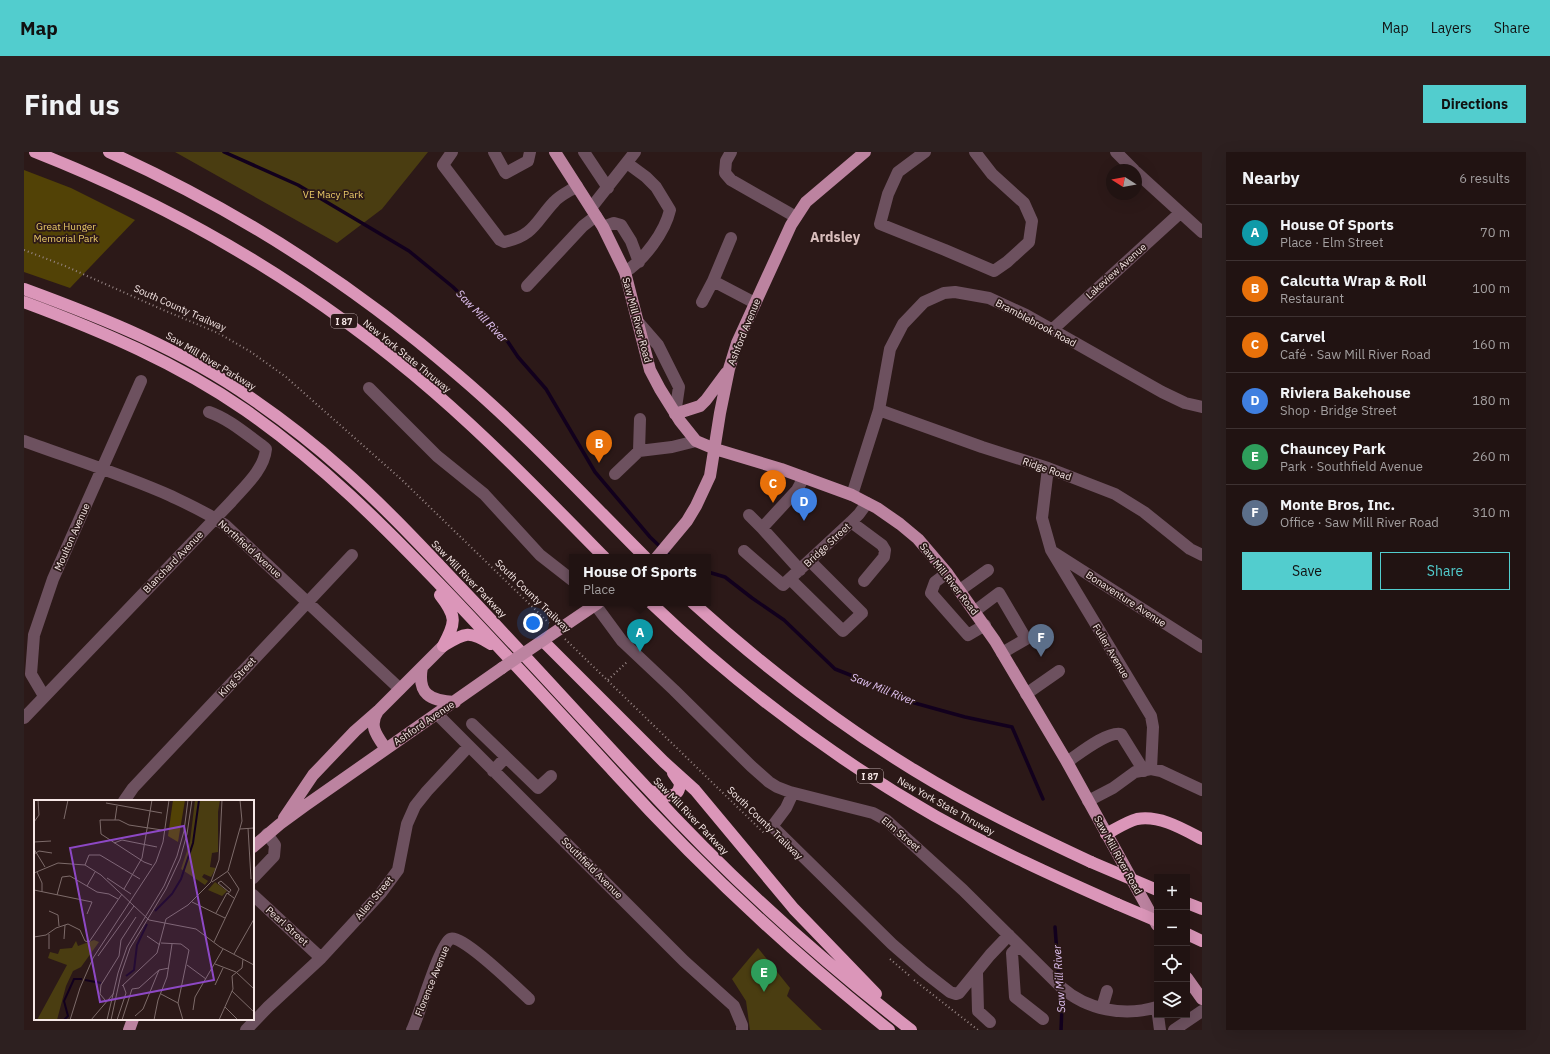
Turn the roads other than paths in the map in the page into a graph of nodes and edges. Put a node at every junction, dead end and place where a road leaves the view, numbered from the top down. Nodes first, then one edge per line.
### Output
1 (35, 152) edge
2 (109, 152) edge
3 (452, 152) edge
4 (494, 152) edge
5 (530, 152) edge
6 (555, 152) edge
7 (584, 152) edge
8 (635, 152) edge
9 (731, 152) edge
10 (865, 152) edge
11 (925, 152) edge
12 (975, 152) edge
13 (1116, 152) edge
14 (627, 162) junction
15 (1128, 164) edge
16 (1142, 178) edge
17 (577, 186) junction
18 (608, 188) junction
19 (593, 212) junction
20 (1180, 213) junction
21 (796, 217) junction
22 (603, 227) junction
23 (1202, 232) edge
24 (730, 238) dead end
25 (639, 262) junction
26 (625, 272) junction
27 (713, 281) junction
28 (527, 286) dead end
29 (24, 288) edge
30 (24, 302) edge
31 (702, 302) dead end
32 (755, 303) junction
33 (638, 322) junction
34 (1052, 330) junction
35 (729, 369) junction
36 (141, 381) dead end
37 (369, 388) dead end
38 (1202, 407) edge
39 (878, 410) junction
40 (209, 412) dead end
41 (675, 414) junction
42 (640, 419) dead end
43 (24, 441) edge
44 (696, 441) junction
45 (715, 449) junction
46 (638, 451) junction
47 (1048, 468) junction
48 (102, 469) junction
49 (615, 474) dead end
50 (804, 477) junction
51 (852, 495) junction
52 (867, 503) junction
53 (749, 515) dead end
54 (215, 518) junction
55 (851, 522) junction
56 (762, 528) junction
57 (396, 540) junction
58 (1051, 550) junction
59 (744, 551) dead end
60 (352, 554) dead end
61 (601, 554) edge
62 (643, 554) edge
63 (660, 554) edge
64 (1202, 555) edge
65 (810, 561) junction
66 (800, 570) junction
67 (988, 570) dead end
68 (947, 573) junction
69 (569, 578) edge
70 (864, 581) dead end
71 (787, 582) junction
72 (960, 590) junction
73 (307, 602) junction
74 (594, 606) edge
75 (596, 606) edge
76 (654, 606) edge
77 (696, 606) edge
78 (975, 611) junction
79 (985, 625) junction
80 (543, 641) junction
81 (443, 646) junction
82 (1202, 647) edge
83 (505, 653) junction
84 (1002, 653) junction
85 (422, 667) junction
86 (1059, 671) dead end
87 (400, 689) junction
88 (1026, 694) junction
89 (44, 696) junction
90 (455, 702) junction
91 (379, 710) junction
92 (437, 714) junction
93 (24, 718) edge
94 (472, 724) dead end
95 (469, 746) junction
96 (386, 749) junction
97 (506, 757) junction
98 (664, 762) junction
99 (1067, 762) junction
100 (1148, 770) junction
101 (493, 771) junction
102 (551, 776) dead end
103 (1202, 790) edge
104 (649, 791) junction
105 (793, 793) junction
106 (125, 800) edge
107 (1088, 801) junction
108 (280, 824) junction
109 (1106, 834) junction
110 (1202, 839) edge
111 (258, 840) edge
112 (254, 877) edge
113 (1154, 889) edge
114 (254, 897) edge
115 (1190, 904) edge
116 (1202, 909) edge
117 (1154, 921) edge
118 (1154, 921) edge
119 (1009, 935) junction
120 (1190, 935) edge
121 (1202, 941) edge
122 (1020, 946) junction
123 (321, 958) junction
124 (977, 973) junction
125 (1190, 986) edge
126 (1107, 990) dead end
127 (529, 999) dead end
128 (1202, 999) edge
129 (1102, 1008) junction
130 (1154, 1011) edge
131 (1202, 1011) edge
132 (1158, 1018) edge
133 (1043, 1019) dead end
134 (133, 1020) edge
135 (990, 1022) dead end
136 (742, 1027) edge
137 (129, 1030) edge
138 (246, 1030) edge
139 (412, 1030) edge
140 (889, 1030) edge
141 (912, 1030) edge
142 (1160, 1030) edge
143 (1174, 1030) edge

1 - 61 highway, New York State Thruway / I 87
2 - 62 highway, New York State Thruway
3 - 17 street
4 - 5 street
6 - 17 main road, Saw Mill River Road
7 - 18 street
8 - 14 street
9 - 21 street
10 - 21 main road, Ashford Avenue
11 - 12 street
13 - 15 street
14 - 18 street
14 - 25 street
16 - 20 street
17 - 19 main road, Saw Mill River Road
18 - 19 street
19 - 22 main road, Saw Mill River Road
19 - 28 street
20 - 23 street
20 - 34 street, Lakeview Avenue
21 - 32 main road, Ashford Avenue
22 - 25 street
22 - 26 main road, Saw Mill River Road
24 - 27 street
25 - 26 street
26 - 33 main road, Saw Mill River Road
27 - 31 street
27 - 32 street
29 - 104 highway, Saw Mill River Parkway
30 - 57 highway
32 - 35 main road, Ashford Avenue
33 - 41 main road, Saw Mill River Road
33 - 41 street
34 - 38 street, Bramblebrook Road
34 - 39 street, Bramblebrook Road
35 - 41 main road
35 - 45 main road, Ashford Avenue
36 - 48 street, Moulton Avenue
37 - 69 street
39 - 47 street, Ridge Road
39 - 51 street, Bramblebrook Road
40 - 54 street, Blanchard Avenue
41 - 44 main road, Saw Mill River Road
42 - 46 street
43 - 48 street, Northfield Avenue
44 - 45 main road, Saw Mill River Road
44 - 46 street
45 - 50 main road, Saw Mill River Road
45 - 63 main road, Ashford Avenue
46 - 49 street
47 - 58 street, Fuller Avenue
47 - 64 street, Ridge Road
48 - 54 street, Northfield Avenue
48 - 89 street, Moulton Avenue
50 - 51 main road, Saw Mill River Road
50 - 56 street
51 - 52 main road, Saw Mill River Road
52 - 55 street, Bridge Street
52 - 68 main road, Saw Mill River Road
53 - 56 street
54 - 73 street, Northfield Avenue
54 - 89 street, Blanchard Avenue
55 - 65 street, Bridge Street
55 - 70 street
56 - 66 street
57 - 81 highway
57 - 83 highway
58 - 82 street, Bonaventure Avenue
58 - 100 street, Fuller Avenue
59 - 71 street
60 - 73 street, King Street
65 - 66 street, Bridge Street
65 - 71 street
66 - 71 street, Bridge Street
67 - 72 street
68 - 72 main road, Saw Mill River Road
68 - 79 street
72 - 78 main road, Saw Mill River Road
73 - 87 street, Northfield Avenue
73 - 106 street, King Street
74 - 80 main road, Ashford Avenue, bridge
75 - 105 street, Elm Street
76 - 117 highway, New York State Thruway / I 87, bridge
77 - 113 highway, New York State Thruway, bridge
78 - 79 main road, Saw Mill River Road
78 - 84 street
79 - 84 main road, Saw Mill River Road
80 - 90 main road, Ashford Avenue, bridge
80 - 98 highway
81 - 83 highway
81 - 85 main road
83 - 140 highway
84 - 88 main road, Saw Mill River Road
85 - 87 main road
85 - 90 main road
86 - 88 street
87 - 91 main road
88 - 99 main road, Saw Mill River Road
89 - 93 street, Blanchard Avenue
90 - 92 main road, Ashford Avenue
91 - 96 main road
91 - 108 main road
92 - 95 street, Southfield Avenue
92 - 96 main road, Ashford Avenue
94 - 97 street
95 - 101 street, Southfield Avenue
95 - 123 street, Allen Street
96 - 108 main road, Ashford Avenue
97 - 101 street
97 - 102 street
98 - 104 highway
98 - 141 highway
99 - 100 street
99 - 107 main road, Saw Mill River Road
100 - 103 street
100 - 107 street
101 - 136 street, Southfield Avenue
104 - 141 highway, Saw Mill River Parkway
105 - 119 street, Elm Street
105 - 124 street
107 - 109 main road, Saw Mill River Road
108 - 111 main road, Ashford Avenue
109 - 110 highway
109 - 118 main road, Saw Mill River Road
111 - 112 street
114 - 123 street, Pearl Street
115 - 116 highway
119 - 122 street, Elm Street
119 - 124 street
120 - 121 highway
122 - 129 street, Elm Street
122 - 133 street
123 - 138 street, Allen Street
124 - 135 street
125 - 128 main road
126 - 129 street
127 - 139 street, Florence Avenue
129 - 130 street, Elm Street
131 - 143 street
132 - 142 street
134 - 137 main road

